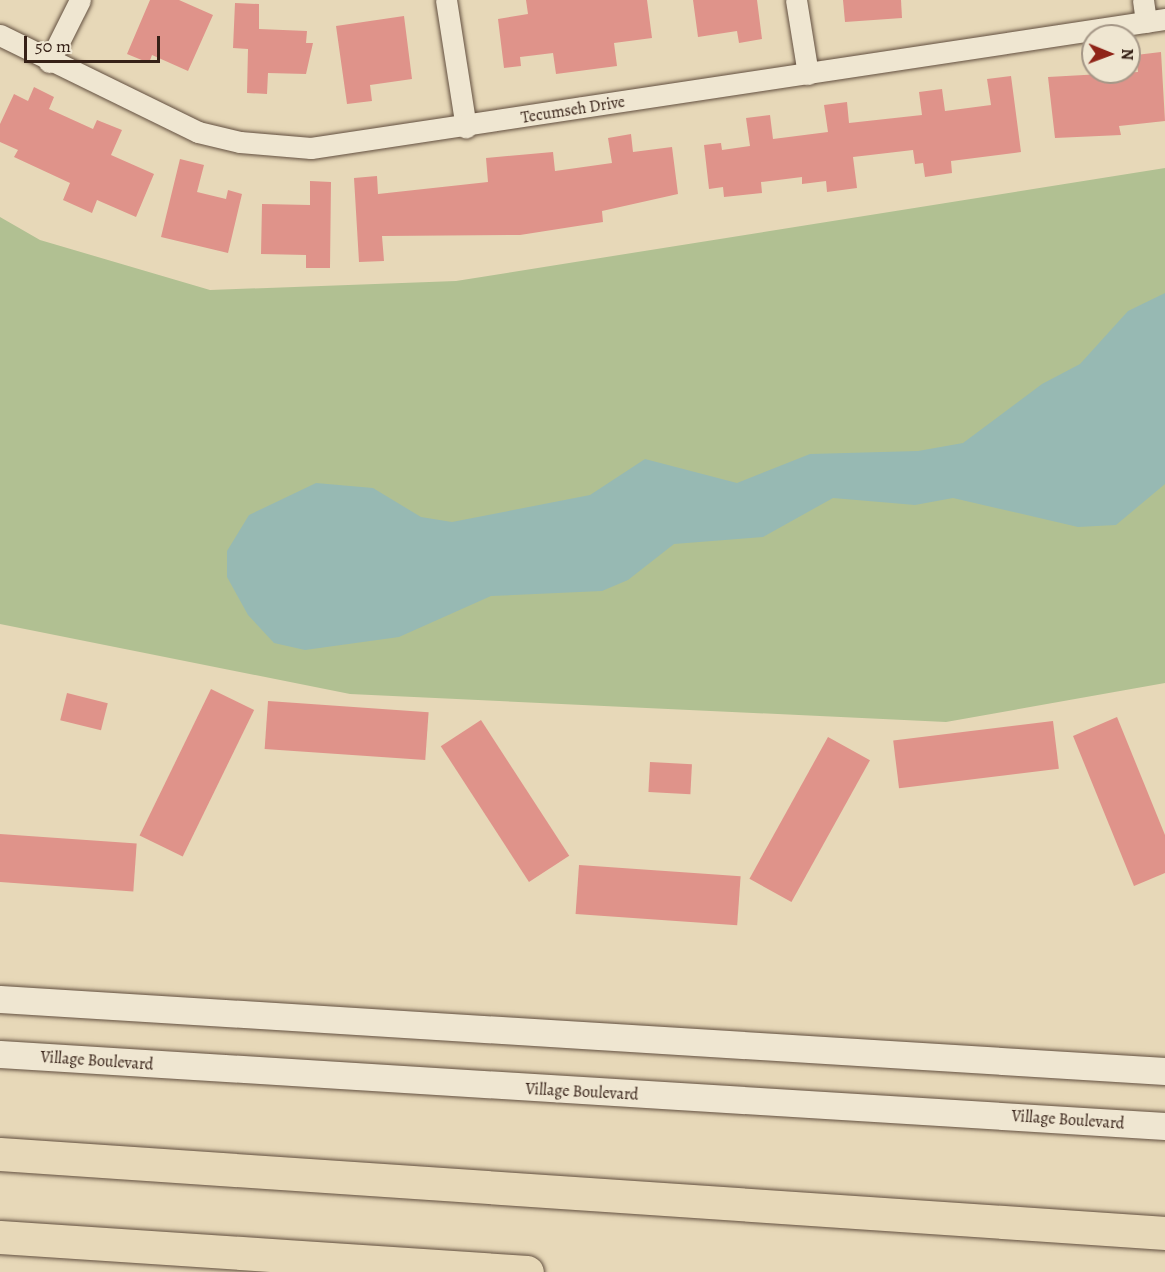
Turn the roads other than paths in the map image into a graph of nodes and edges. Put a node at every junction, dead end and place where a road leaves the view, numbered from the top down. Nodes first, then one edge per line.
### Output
1 (80, 0) edge
2 (446, 0) edge
3 (796, 0) edge
4 (1143, 0) edge
5 (1155, 21) edge
6 (0, 35) edge
7 (50, 62) junction
8 (808, 74) junction
9 (466, 127) junction
10 (0, 999) edge
11 (0, 1054) edge
12 (1165, 1071) edge
13 (1165, 1126) edge
14 (0, 1154) edge
15 (1165, 1233) edge
16 (0, 1237) edge
17 (527, 1272) edge

1 - 7 street
2 - 9 street
3 - 8 street
4 - 5 street
5 - 8 street, Tecumseh Drive
6 - 7 street, Tecumseh Drive
7 - 9 street, Tecumseh Drive
8 - 9 street, Tecumseh Drive
10 - 12 street
11 - 13 street, Village Boulevard
14 - 15 highway
16 - 17 highway

